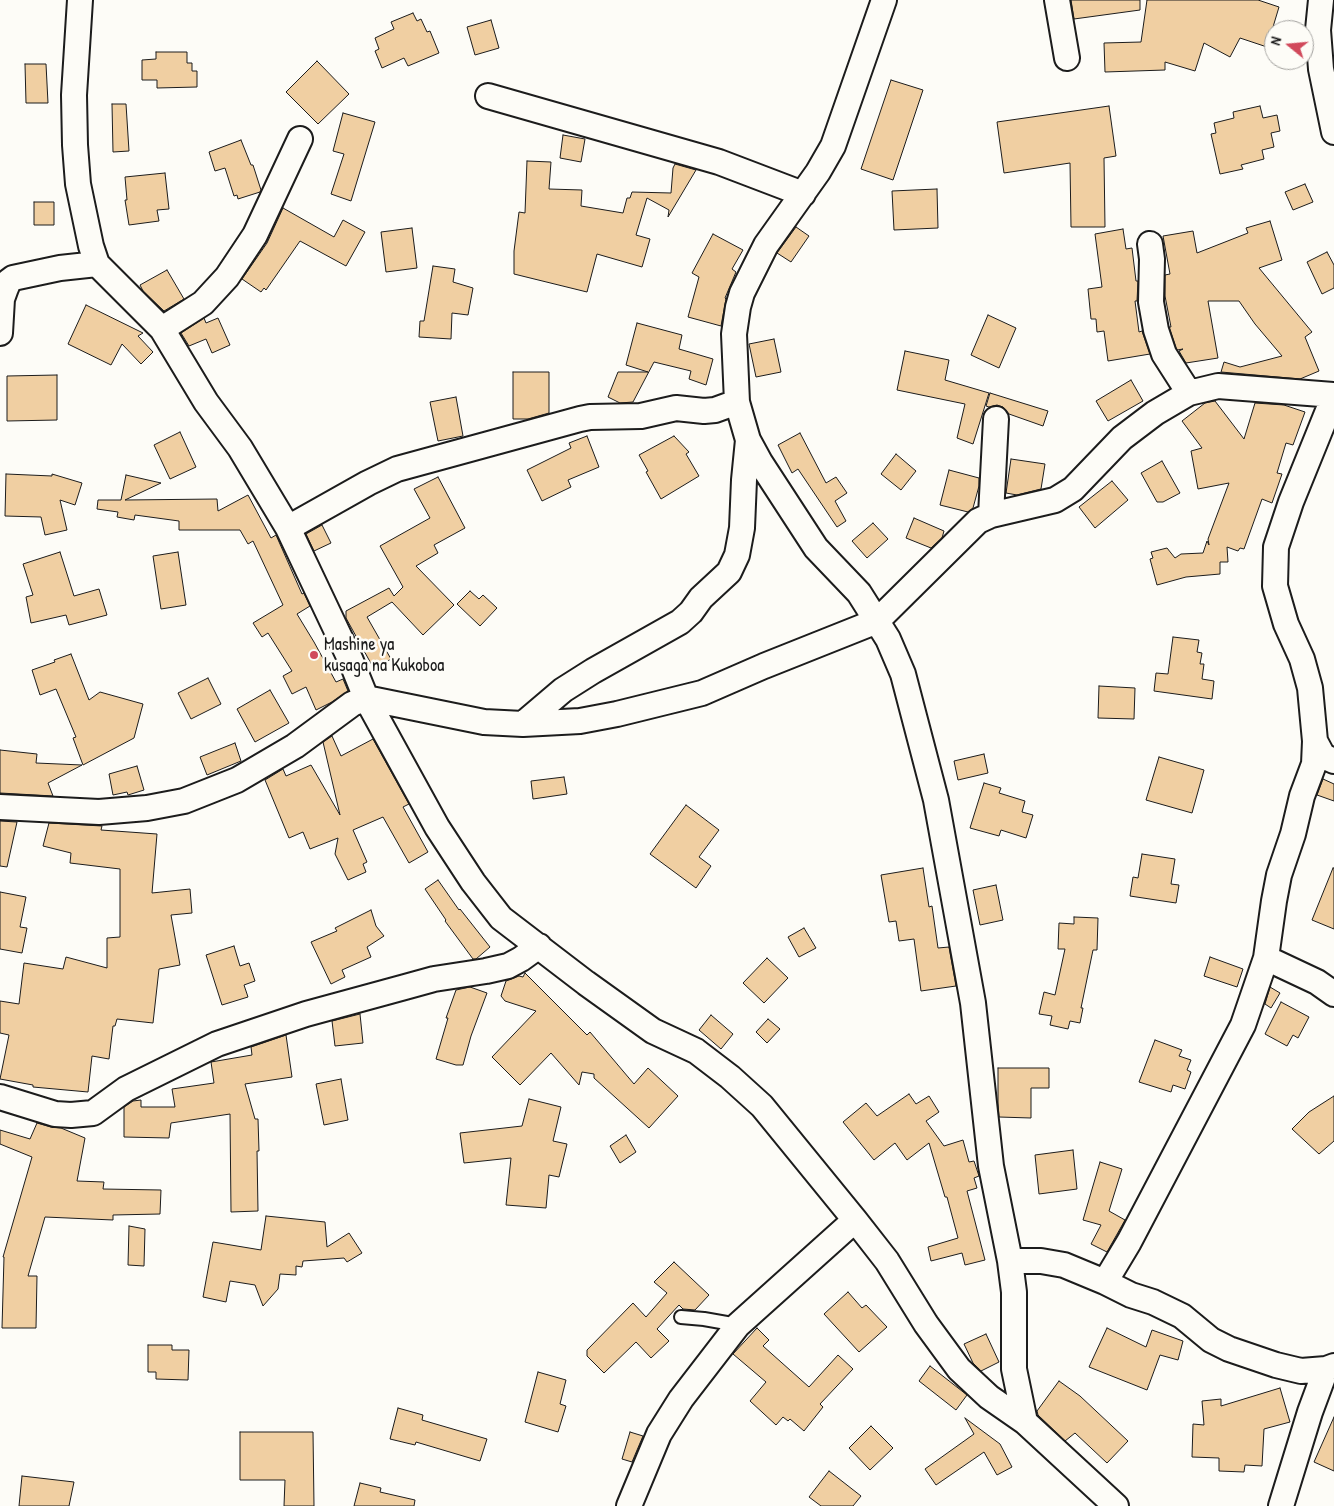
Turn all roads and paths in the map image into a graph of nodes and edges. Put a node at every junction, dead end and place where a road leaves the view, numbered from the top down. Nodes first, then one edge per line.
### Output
1 (80, 0) edge
2 (884, 0) edge
3 (1058, 0) edge
4 (1321, 0) edge
5 (1067, 58) dead end
6 (488, 96) dead end
7 (1334, 132) edge
8 (300, 139) dead end
9 (803, 194) junction
10 (1150, 244) dead end
11 (97, 264) junction
12 (162, 329) junction
13 (0, 333) edge
14 (1189, 393) junction
15 (1334, 396) edge
16 (737, 402) junction
17 (996, 419) dead end
18 (748, 440) junction
19 (991, 515) junction
20 (288, 528) junction
21 (877, 622) junction
22 (366, 698) junction
23 (522, 724) junction
24 (1315, 741) junction
25 (1334, 761) edge
26 (0, 807) edge
27 (539, 946) junction
28 (1266, 958) junction
29 (1334, 994) edge
30 (0, 1097) edge
31 (855, 1220) junction
32 (1010, 1261) junction
33 (1105, 1282) junction
34 (681, 1317) dead end
35 (738, 1325) junction
36 (1330, 1368) edge
37 (1026, 1422) junction
38 (629, 1506) edge
39 (1116, 1506) edge
40 (1280, 1506) edge

1 - 11 street
2 - 9 street
3 - 5 street
4 - 7 street
6 - 9 street
8 - 12 street
9 - 16 street
10 - 14 street
11 - 12 street
11 - 13 street
12 - 20 street
14 - 15 street
14 - 19 street
15 - 24 street
16 - 18 street
16 - 20 street
17 - 19 street
18 - 21 street
18 - 23 street
19 - 21 street
20 - 22 street
21 - 23 street
21 - 32 street
22 - 23 street
22 - 26 street
22 - 27 street
24 - 25 street
24 - 28 street
27 - 30 street
27 - 31 street
28 - 29 street
28 - 33 street
31 - 35 street
31 - 37 street
32 - 33 street
32 - 37 street
33 - 36 street
34 - 35 lane
35 - 38 street
36 - 40 street
37 - 39 street

